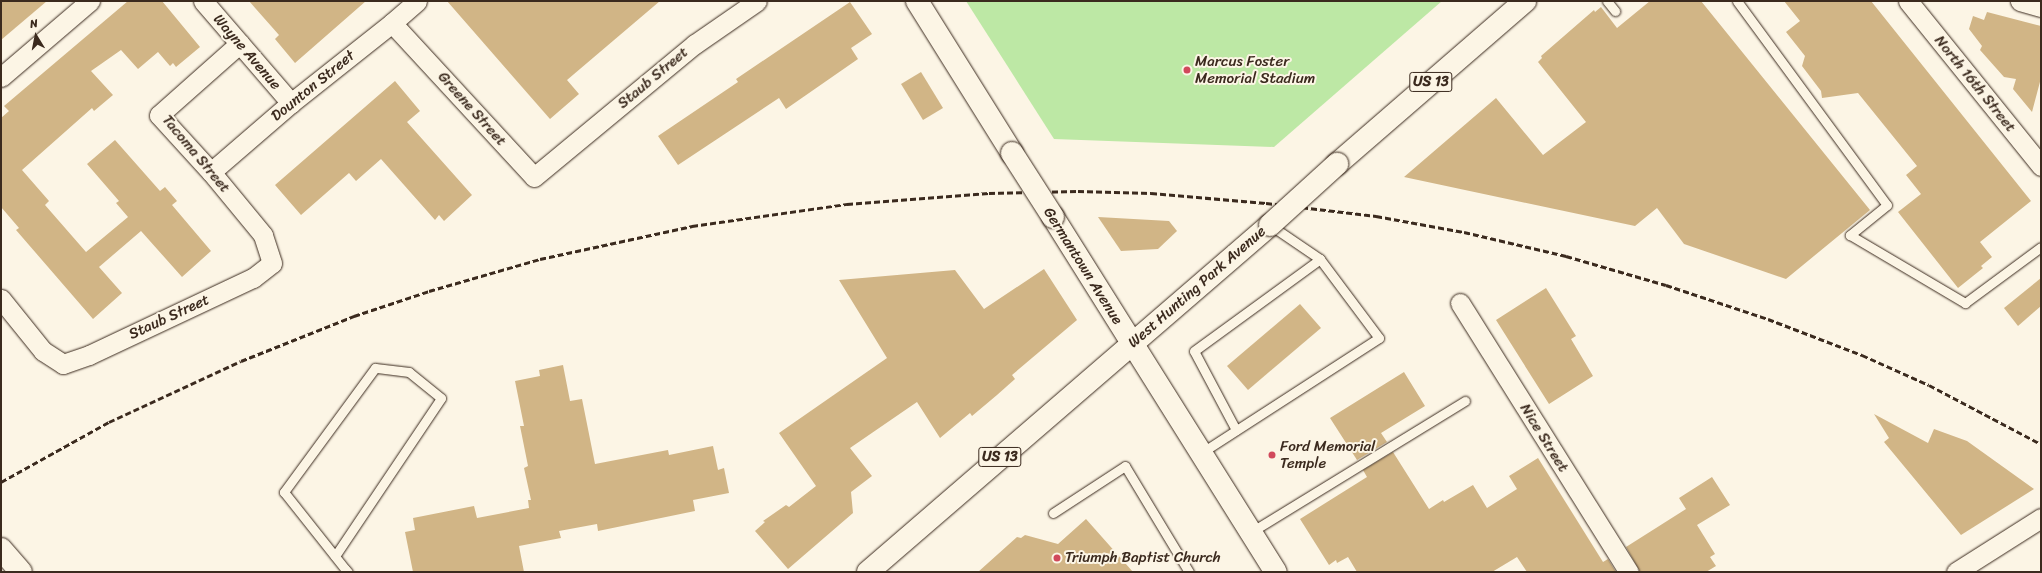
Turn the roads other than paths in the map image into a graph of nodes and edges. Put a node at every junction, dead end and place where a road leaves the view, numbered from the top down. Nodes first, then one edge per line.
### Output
1 (90, 1) edge
2 (203, 1) edge
3 (417, 1) edge
4 (756, 1) edge
5 (917, 1) edge
6 (1525, 1) edge
7 (1608, 1) edge
8 (1737, 1) edge
9 (1908, 1) edge
10 (2020, 1) edge
11 (2041, 7) edge
12 (1615, 11) dead end
13 (392, 23) junction
14 (240, 43) junction
15 (1, 78) edge
16 (291, 102) junction
17 (554, 161) joint
18 (2041, 166) edge
19 (211, 172) junction
20 (1270, 225) junction
21 (2041, 247) edge
22 (1320, 258) junction
23 (272, 263) joint
24 (1, 299) edge
25 (1460, 303) dead end
26 (1132, 343) junction
27 (1465, 401) dead end
28 (1236, 430) junction
29 (1201, 453) junction
30 (1053, 513) dead end
31 (2041, 518) edge
32 (1251, 532) junction
33 (2, 551) edge
34 (335, 556) junction
35 (21, 572) edge
36 (348, 572) edge
37 (868, 572) edge
38 (1190, 572) edge
39 (1276, 572) edge
40 (1629, 572) edge
41 (1956, 572) edge

1 - 15 street
2 - 14 street, Wayne Avenue
3 - 13 street, Dounton Street
4 - 17 street, Staub Street
5 - 26 main road, Germantown Avenue, bridge
6 - 20 main road, West Hunting Park Avenue / US 13, bridge
7 - 12 lane
8 - 21 lane
9 - 18 street, North 16th Street
10 - 11 street
13 - 16 street, Dounton Street
13 - 17 street, Greene Street
14 - 16 street, Wayne Avenue
14 - 19 street, Tacoma Street
16 - 19 street, Dounton Street
19 - 23 street, Tacoma Street
20 - 22 lane
20 - 26 main road, West Hunting Park Avenue / US 13
22 - 28 lane
22 - 28 lane
23 - 24 street, Staub Street
25 - 40 street, Nice Street
26 - 29 main road, Germantown Avenue
26 - 37 main road, West Hunting Park Avenue / US 13
27 - 32 lane
28 - 29 lane
29 - 32 main road, Germantown Avenue
30 - 38 lane
31 - 41 street
32 - 39 main road, Germantown Avenue
33 - 35 main road
34 - 34 lane
34 - 36 lane

